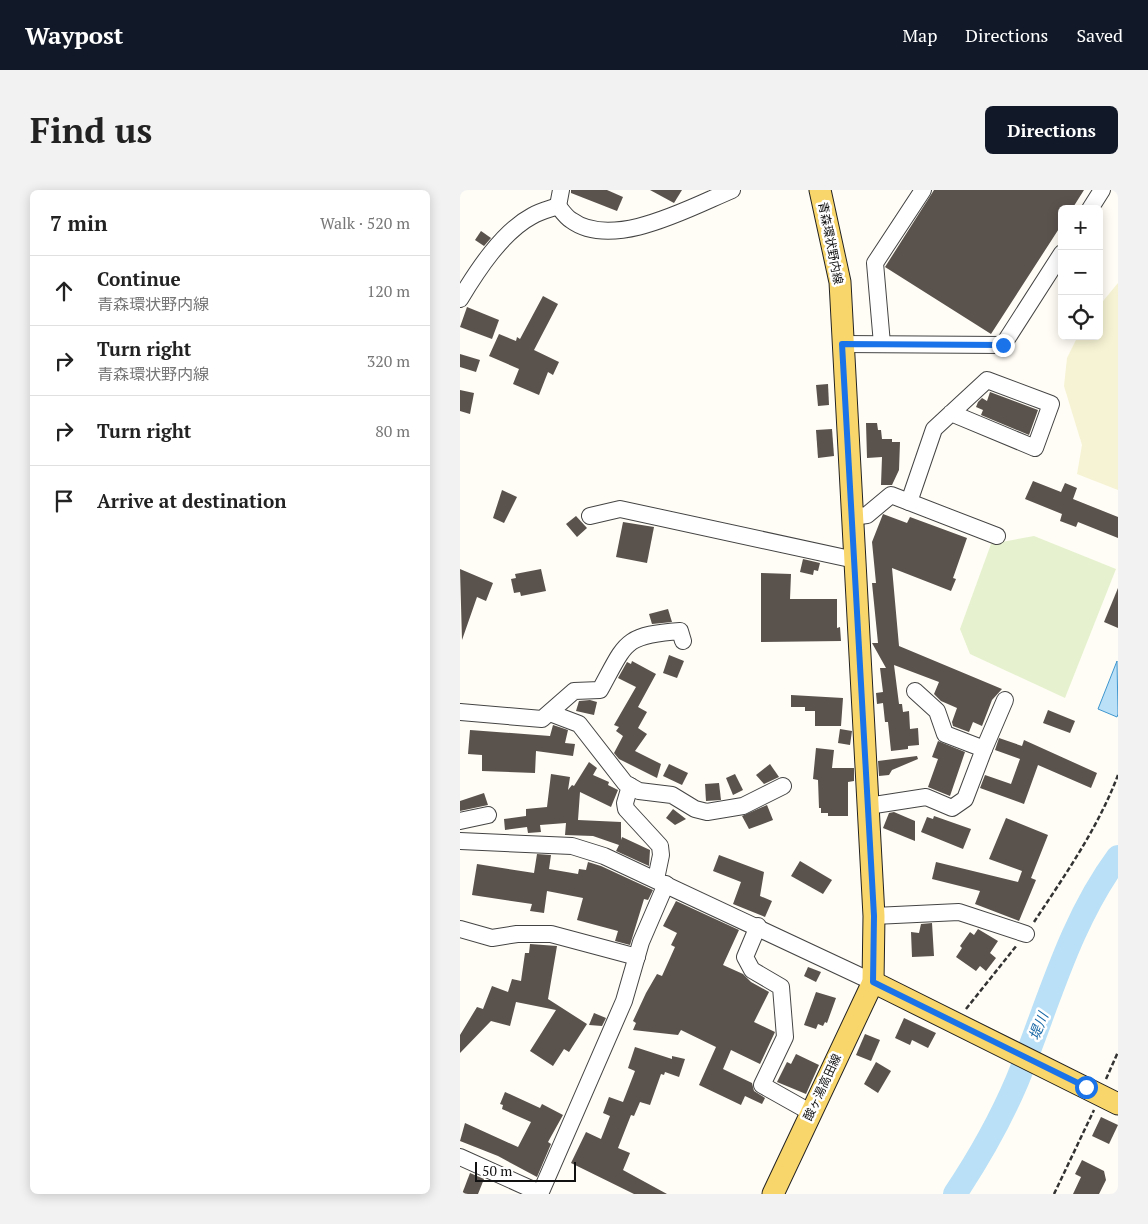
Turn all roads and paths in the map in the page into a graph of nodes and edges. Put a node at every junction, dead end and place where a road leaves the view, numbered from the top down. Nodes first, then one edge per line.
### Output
1 (561, 190) edge
2 (732, 190) edge
3 (820, 190) edge
4 (922, 190) edge
5 (1102, 190) edge
6 (1093, 205) edge
7 (558, 206) junction
8 (1058, 259) edge
9 (460, 299) edge
10 (842, 344) junction
11 (882, 344) junction
12 (951, 413) junction
13 (909, 502) junction
14 (590, 516) dead end
15 (852, 516) junction
16 (997, 536) dead end
17 (855, 560) junction
18 (683, 641) dead end
19 (915, 692) dead end
20 (1005, 700) dead end
21 (460, 712) edge
22 (550, 713) junction
23 (984, 749) junction
24 (1118, 774) edge
25 (630, 786) junction
26 (783, 786) dead end
27 (868, 806) junction
28 (488, 815) dead end
29 (460, 821) edge
30 (460, 841) edge
31 (661, 881) junction
32 (874, 916) junction
33 (758, 926) junction
34 (460, 929) edge
35 (1026, 934) junction
36 (637, 958) junction
37 (873, 982) junction
38 (965, 1027) junction
39 (1118, 1052) edge
40 (1093, 1090) junction
41 (1118, 1104) edge
42 (810, 1112) junction
43 (460, 1157) edge
44 (540, 1193) edge
45 (773, 1194) edge
46 (1054, 1194) edge

1 - 7 street
2 - 7 street
3 - 10 main road, 青森環状野内線
4 - 11 street
5 - 6 street
7 - 9 street
8 - 11 street
10 - 11 street
10 - 15 main road, 青森環状野内線
12 - 12 street
12 - 13 street
13 - 15 street
13 - 16 street
14 - 17 street
15 - 17 main road, 青森環状野内線
17 - 27 main road, 青森環状野内線
18 - 22 street
19 - 23 street
20 - 23 street
21 - 22 street
22 - 25 street
23 - 27 street
24 - 35 path
25 - 26 street
25 - 31 street
27 - 32 main road, 青森環状野内線
28 - 29 street
30 - 31 street
31 - 33 street
31 - 36 street
32 - 35 street
32 - 37 main road, 青森環状野内線
33 - 37 street
33 - 42 street
34 - 36 street
35 - 38 path
36 - 44 street
37 - 38 main road
37 - 42 main road, 酸ヶ湯高田線
38 - 40 main road
39 - 40 path
40 - 41 main road
40 - 46 path
42 - 45 main road, 酸ヶ湯高田線
43 - 44 street

